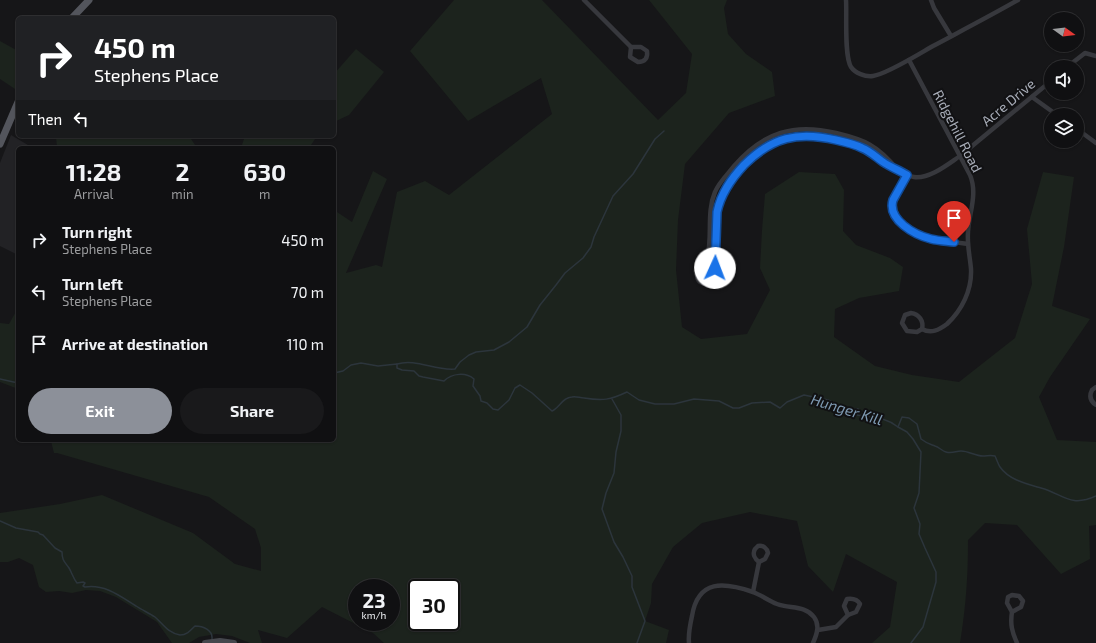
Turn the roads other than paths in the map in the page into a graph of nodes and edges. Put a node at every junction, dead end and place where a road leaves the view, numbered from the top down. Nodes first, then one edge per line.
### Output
1 (89, 0) edge
2 (584, 0) edge
3 (846, 0) edge
4 (931, 0) edge
5 (1018, 0) edge
6 (74, 16) edge
7 (951, 36) junction
8 (631, 47) dead end
9 (1096, 56) edge
10 (909, 60) junction
11 (1075, 60) edge
12 (1044, 87) edge
13 (1032, 97) junction
14 (16, 107) edge
15 (1047, 108) edge
16 (788, 131) junction
17 (1084, 134) edge
18 (789, 137) junction
19 (858, 138) junction
20 (1096, 143) edge
21 (0, 144) edge
22 (856, 145) junction
23 (960, 156) junction
24 (735, 166) junction
25 (897, 169) junction
26 (739, 170) junction
27 (907, 175) junction
28 (710, 217) junction
29 (717, 217) junction
30 (968, 244) junction
31 (922, 329) junction
32 (1096, 387) edge
33 (1096, 406) edge
34 (759, 562) dead end
35 (753, 592) junction
36 (1012, 612) dead end
37 (848, 615) dead end
38 (818, 630) junction
39 (205, 643) edge
40 (234, 643) edge
41 (689, 643) edge
42 (813, 643) edge
43 (1017, 643) edge

1 - 6 main road
2 - 8 street
3 - 10 street
4 - 7 street
5 - 7 street
7 - 10 street
9 - 11 street
10 - 23 street, Ridgehill Road
12 - 13 street, Acre Drive
13 - 15 street
13 - 23 street, Acre Drive
14 - 21 main road
16 - 18 street
16 - 19 street
16 - 24 street
17 - 20 street
18 - 22 street
18 - 26 street
19 - 22 street
19 - 25 street
22 - 25 street
23 - 27 street, Acre Drive
23 - 30 street, Ridgehill Road
24 - 26 street
24 - 28 street
25 - 27 street
26 - 29 street
27 - 30 street
28 - 29 street
28 - 29 street
30 - 31 street, Ridgehill Road
31 - 31 street, Ridgehill Road
32 - 33 street
34 - 35 street
35 - 38 street
35 - 41 street
36 - 43 street
37 - 38 street
38 - 42 street
39 - 40 street

